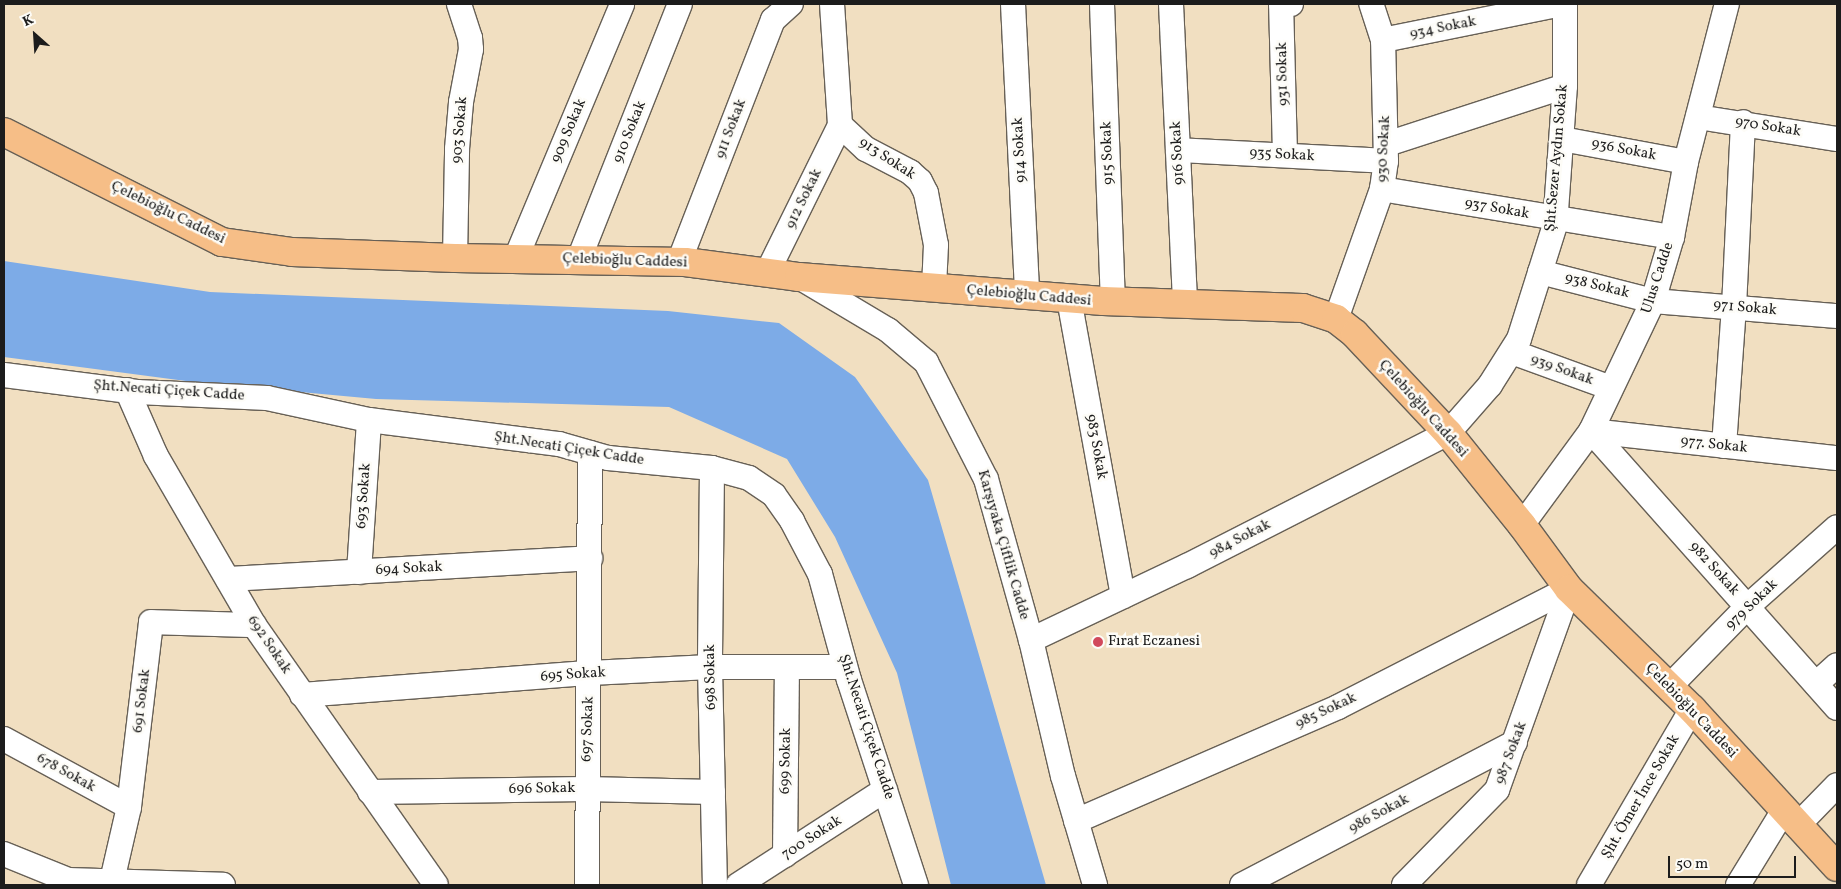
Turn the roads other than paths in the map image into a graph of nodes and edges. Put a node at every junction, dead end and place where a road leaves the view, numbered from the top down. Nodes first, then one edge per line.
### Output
1 (459, 4) edge
2 (622, 4) edge
3 (680, 4) edge
4 (791, 4) edge
5 (832, 4) edge
6 (1013, 4) edge
7 (1102, 4) edge
8 (1172, 4) edge
9 (1291, 4) edge
10 (1371, 4) edge
11 (1563, 4) edge
12 (1727, 4) edge
13 (1383, 40) junction
14 (1565, 86) junction
15 (1698, 117) junction
16 (1743, 122) junction
17 (840, 125) junction
18 (4, 132) edge
19 (1562, 139) junction
20 (1837, 139) edge
21 (1178, 150) junction
22 (1387, 153) junction
23 (1285, 154) junction
24 (1686, 162) junction
25 (1382, 189) junction
26 (1555, 219) junction
27 (1672, 237) junction
28 (455, 258) junction
29 (516, 258) junction
30 (579, 259) junction
31 (679, 262) junction
32 (1540, 272) junction
33 (767, 273) junction
34 (799, 277) junction
35 (934, 288) junction
36 (1027, 295) junction
37 (1069, 299) junction
38 (1653, 300) junction
39 (1112, 302) junction
40 (1185, 303) junction
41 (1734, 307) junction
42 (1837, 316) edge
43 (1336, 319) junction
44 (1512, 352) junction
45 (4, 375) edge
46 (1611, 388) junction
47 (127, 390) junction
48 (369, 420) junction
49 (1591, 431) junction
50 (1448, 433) junction
51 (1724, 446) junction
52 (590, 453) junction
53 (1837, 458) edge
54 (712, 468) junction
55 (1522, 525) junction
56 (1837, 527) edge
57 (590, 558) junction
58 (359, 572) junction
59 (228, 580) junction
60 (1570, 589) junction
61 (1123, 596) junction
62 (1748, 607) junction
63 (254, 625) junction
64 (1031, 640) junction
65 (1837, 665) edge
66 (710, 667) junction
67 (787, 667) junction
68 (845, 667) junction
69 (590, 673) junction
70 (1816, 684) junction
71 (1669, 687) junction
72 (302, 695) junction
73 (1837, 708) edge
74 (1692, 709) junction
75 (4, 739) edge
76 (1516, 742) junction
77 (1837, 785) edge
78 (586, 789) junction
79 (885, 790) junction
80 (370, 792) junction
81 (713, 792) junction
82 (129, 807) junction
83 (1790, 818) junction
84 (1076, 821) junction
85 (4, 854) edge
86 (785, 855) junction
87 (1837, 867) edge
88 (66, 883) edge
89 (111, 883) edge
90 (222, 885) edge
91 (436, 885) edge
92 (587, 885) edge
93 (715, 885) edge
94 (738, 885) edge
95 (916, 885) edge
96 (1096, 885) edge
97 (1242, 885) edge
98 (1404, 885) edge
99 (1589, 885) edge
100 (1738, 885) edge

1 - 28 street, 903 Sokak
2 - 29 street, 909 Sokak
3 - 30 street, 910 Sokak
4 - 31 street, 911 Sokak
5 - 17 street
6 - 36 street, 914 Sokak
7 - 39 street, 915 Sokak
8 - 21 street, 916 Sokak
9 - 23 street, 931 Sokak
10 - 13 street, 930 Sokak
11 - 13 street, 934 Sokak
11 - 14 street, Şht.Sezer Aydın Sokak
12 - 15 street, Ulus Cadde
13 - 22 street, 930 Sokak
14 - 19 street, Şht.Sezer Aydın Sokak
14 - 22 street, 935 Sokak
15 - 16 street, 970 Sokak
15 - 24 street, Ulus Cadde
16 - 20 street, 970 Sokak
16 - 41 street
17 - 33 street, 912 Sokak
17 - 35 street, 913 Sokak
18 - 28 main road, Çelebioğlu Caddesi
19 - 24 street, 936 Sokak
19 - 26 street, Şht.Sezer Aydın Sokak
21 - 23 street, 935 Sokak
21 - 40 street, 916 Sokak
22 - 23 street, 935 Sokak
22 - 25 street, 930 Sokak
24 - 27 street, Ulus Cadde
25 - 26 street, 937 Sokak
25 - 43 street, 930 Sokak
26 - 27 street, 937 Sokak
26 - 32 street, Şht.Sezer Aydın Sokak
27 - 38 street, Ulus Cadde
28 - 29 main road, Çelebioğlu Caddesi
29 - 30 main road, Çelebioğlu Caddesi
30 - 31 main road, Çelebioğlu Caddesi
31 - 33 main road, Çelebioğlu Caddesi
32 - 38 street, 938 Sokak
32 - 44 street, Şht.Sezer Aydın Sokak
33 - 34 main road, Çelebioğlu Caddesi
34 - 35 main road, Çelebioğlu Caddesi
34 - 64 street, Karşıyaka Çiftlik Cadde
35 - 36 main road, Çelebioğlu Caddesi
36 - 37 main road, Çelebioğlu Caddesi
37 - 39 main road, Çelebioğlu Caddesi
37 - 61 street, 983 Sokak
38 - 41 street, 971 Sokak
38 - 46 street, Ulus Cadde
39 - 40 main road, Çelebioğlu Caddesi
40 - 43 main road, Çelebioğlu Caddesi
41 - 42 street, 971 Sokak
41 - 51 street
43 - 50 main road, Çelebioğlu Caddesi
44 - 46 street, 939 Sokak
44 - 50 street, Şht.Sezer Aydın Sokak
45 - 47 street, Şht.Necati Çiçek Cadde
46 - 49 street, Ulus Cadde
47 - 48 street, Şht.Necati Çiçek Cadde
47 - 59 street, 692 Sokak
48 - 52 street, Şht.Necati Çiçek Cadde
48 - 58 street, 693 Sokak
49 - 51 street, 977. Sokak
49 - 55 street, Ulus Cadde
49 - 62 street, 982 Sokak
50 - 55 main road, Çelebioğlu Caddesi
50 - 61 street, 984 Sokak
51 - 53 street, 977. Sokak
52 - 54 street, Şht.Necati Çiçek Cadde
52 - 57 street, 697 Sokak
54 - 66 street, 698 Sokak
54 - 68 street, Şht.Necati Çiçek Cadde
55 - 60 main road, Çelebioğlu Caddesi
56 - 62 street, 979 Sokak
57 - 58 street, 694 Sokak
57 - 69 street, 697 Sokak
58 - 59 street, 694 Sokak
59 - 63 street, 692 Sokak
60 - 71 main road, Çelebioğlu Caddesi
60 - 76 street, 987 Sokak
60 - 84 street, 985 Sokak
61 - 64 street, 984 Sokak
62 - 70 street, 982 Sokak
62 - 71 street, 979 Sokak
63 - 72 street, 692 Sokak
63 - 82 street, 691 Sokak
64 - 84 street, Karşıyaka Çiftlik Cadde
65 - 70 street
66 - 67 street, 695 Sokak
66 - 69 street, 695 Sokak
66 - 81 street, 698 Sokak
67 - 68 street, 695 Sokak
67 - 86 street, 699 Sokak
68 - 79 street, Şht.Necati Çiçek Cadde
69 - 72 street, 695 Sokak
69 - 78 street, 697 Sokak
70 - 73 street, 982 Sokak
71 - 74 main road, Çelebioğlu Caddesi
72 - 80 street, 692 Sokak
74 - 83 main road, Çelebioğlu Caddesi
74 - 99 street, Şht. Ömer İnce Sokak
75 - 82 street, 678 Sokak
76 - 97 street, 986 Sokak
76 - 98 street, 987 Sokak
77 - 83 street
78 - 80 street, 696 Sokak
78 - 81 street, 696 Sokak
78 - 92 street, 697 Sokak
79 - 86 street, 700 Sokak
79 - 95 street, Şht.Necati Çiçek Cadde
80 - 91 street, 692 Sokak
81 - 93 street, 698 Sokak
82 - 89 street, 691 Sokak
83 - 87 main road, Çelebioğlu Caddesi
83 - 100 street
84 - 96 street, Karşıyaka Çiftlik Cadde
85 - 88 street
86 - 94 street, 700 Sokak
88 - 89 street
89 - 90 street

